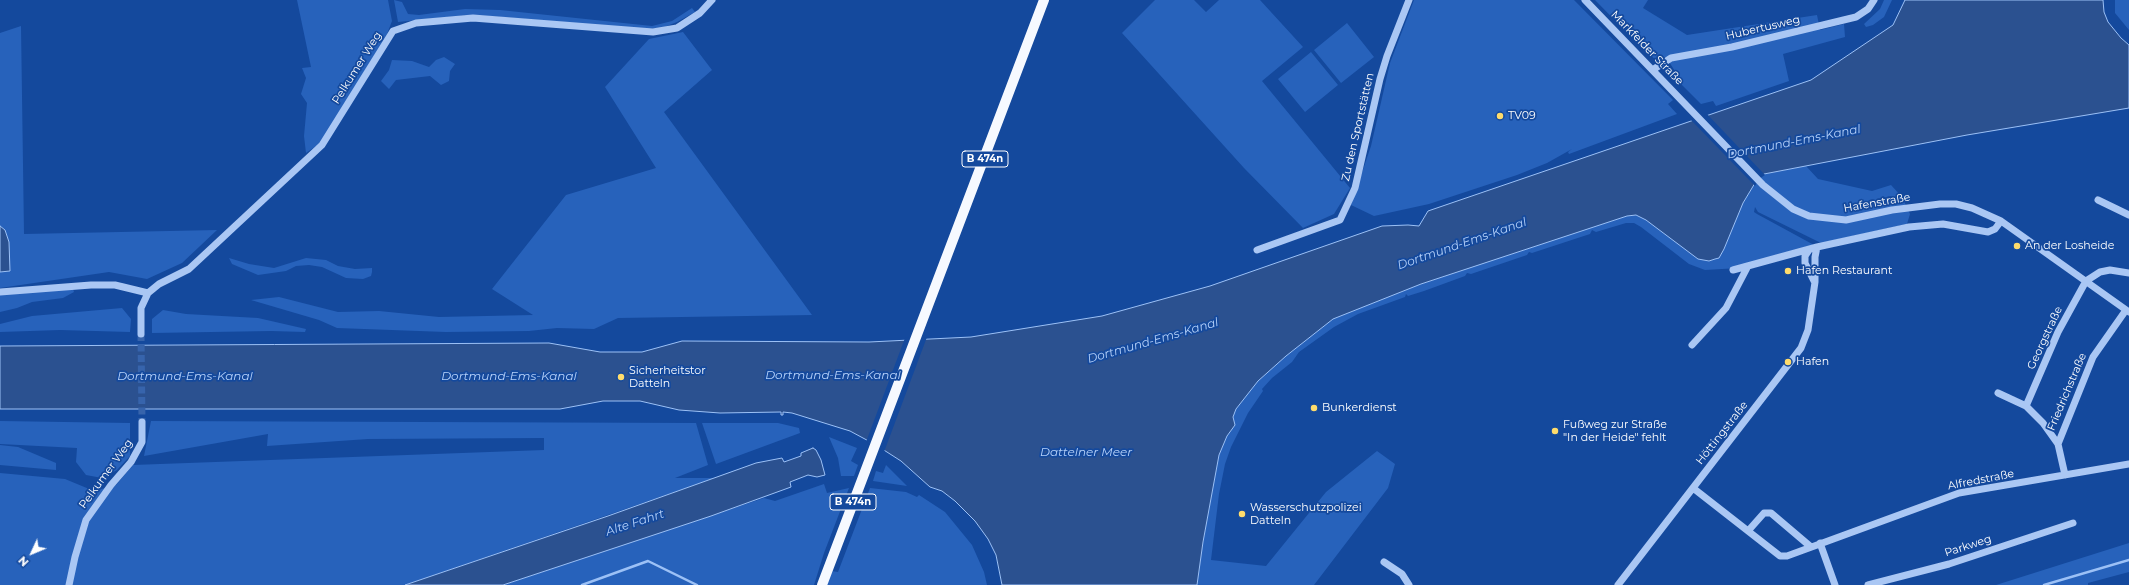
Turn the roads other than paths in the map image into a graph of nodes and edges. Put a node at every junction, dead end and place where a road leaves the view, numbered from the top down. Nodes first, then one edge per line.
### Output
1 (712, 0) edge
2 (1044, 0) edge
3 (1409, 0) edge
4 (1585, 0) edge
5 (1874, 0) edge
6 (1654, 69) junction
7 (1764, 185) joint
8 (2098, 200) dead end
9 (2129, 215) edge
10 (2001, 221) junction
11 (1817, 248) junction
12 (1257, 250) dead end
13 (1809, 250) junction
14 (1748, 266) junction
15 (1733, 270) dead end
16 (2129, 273) edge
17 (1815, 282) junction
18 (2086, 282) junction
19 (0, 292) edge
20 (148, 293) junction
21 (2128, 311) edge
22 (141, 334) tunnel mouth
23 (1692, 346) dead end
24 (1998, 394) dead end
25 (2026, 406) junction
26 (142, 422) tunnel mouth
27 (2058, 444) junction
28 (2129, 464) edge
29 (2065, 475) junction
30 (1693, 488) junction
31 (2073, 523) dead end
32 (1748, 531) junction
33 (1820, 544) junction
34 (1811, 547) junction
35 (1384, 562) dead end
36 (69, 585) edge
37 (822, 585) edge
38 (1409, 585) edge
39 (1618, 585) edge
40 (1835, 585) edge
41 (1868, 585) edge

1 - 20 street, Pelkumer Weg
2 - 37 main road, B 474n
3 - 12 street, Zu den Sportstätten
4 - 6 street, Markfelder Straße
5 - 6 street, Hubertusweg
6 - 7 street, Markfelder Straße
7 - 10 street, Hafenstraße
8 - 9 street
10 - 11 street
10 - 18 street, Hafenstraße
11 - 13 street
11 - 17 street, Höttingstraße
13 - 14 street
13 - 17 street
14 - 15 street
14 - 23 street
16 - 18 street
17 - 30 street, Höttingstraße
18 - 21 street, Hafenstraße
18 - 25 street, Georgstraße
19 - 20 street
20 - 22 street
21 - 27 street, Friedrichstraße
24 - 25 street
25 - 27 street
26 - 36 street, Pelkumer Weg
27 - 29 street
28 - 29 street, Alfredstraße
29 - 33 street, Alfredstraße
30 - 32 street, Alfredstraße
30 - 39 street, Höttingstraße
31 - 41 street, Parkweg
32 - 34 street, Alfredstraße
32 - 34 street
33 - 34 street, Alfredstraße
33 - 40 street
35 - 38 street

